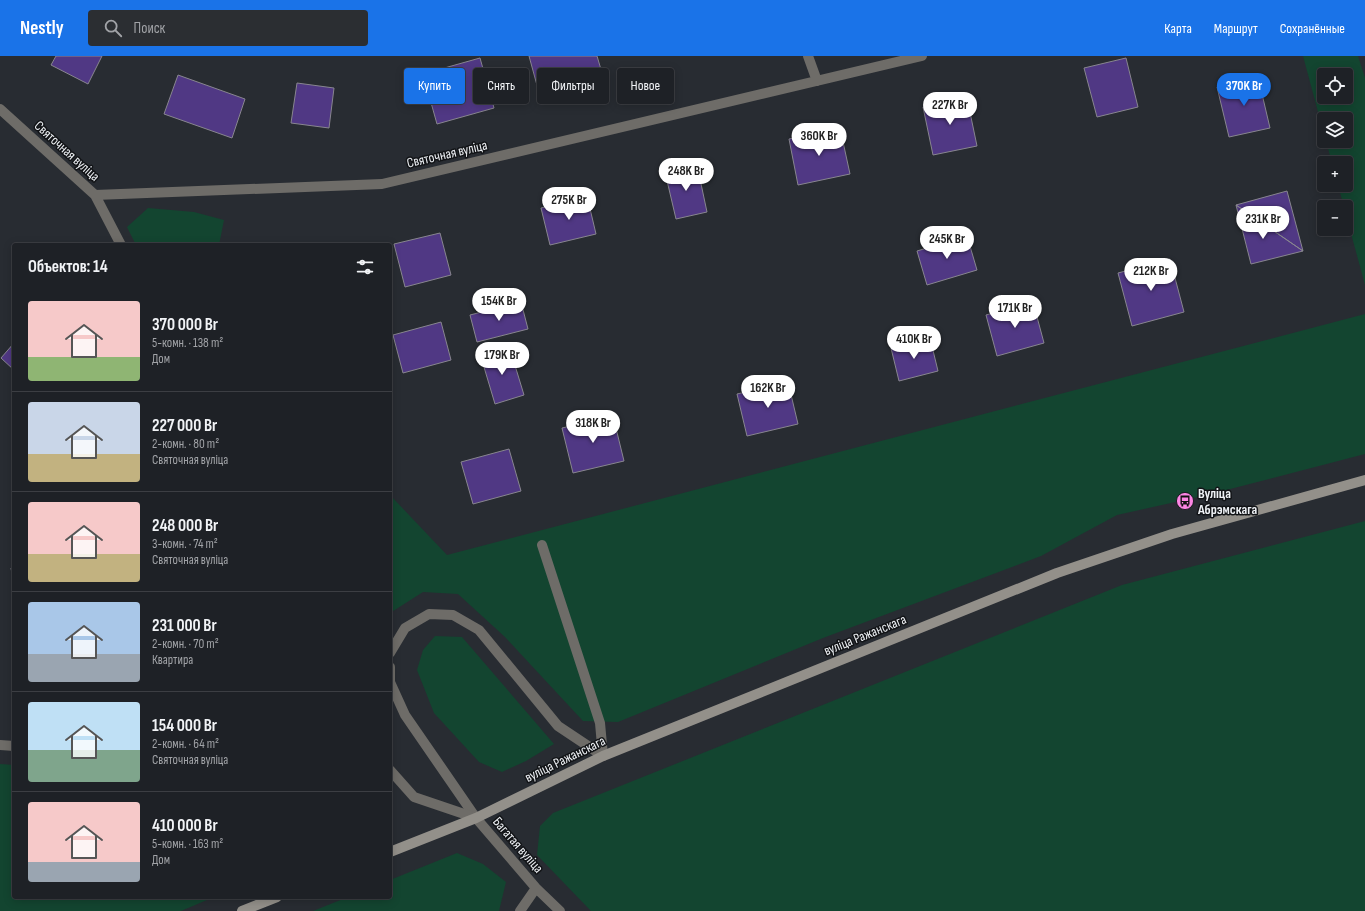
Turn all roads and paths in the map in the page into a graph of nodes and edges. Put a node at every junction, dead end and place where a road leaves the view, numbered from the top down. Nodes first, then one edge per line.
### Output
1 (808, 56) edge
2 (922, 56) edge
3 (816, 82) junction
4 (0, 109) edge
5 (95, 195) junction
6 (120, 243) edge
7 (1365, 480) edge
8 (542, 545) dead end
9 (392, 650) edge
10 (392, 686) edge
11 (0, 746) edge
12 (12, 746) edge
13 (603, 756) junction
14 (392, 772) edge
15 (476, 818) junction
16 (392, 851) edge
17 (536, 888) junction
18 (272, 899) edge
19 (242, 911) edge
20 (520, 911) edge
21 (560, 911) edge

1 - 3 street
2 - 3 street, Святочная вуліца
3 - 5 street, Святочная вуліца
4 - 5 street, Святочная вуліца
5 - 6 street
7 - 13 street, вуліца Ражанскага
8 - 13 street
9 - 13 street
10 - 15 street
11 - 12 street
13 - 15 street, вуліца Ражанскага
14 - 15 street, Багатая вуліца
15 - 16 street, вуліца Ражанскага
15 - 17 street, Багатая вуліца
17 - 20 street
17 - 21 street, Багатая вуліца
18 - 19 street

